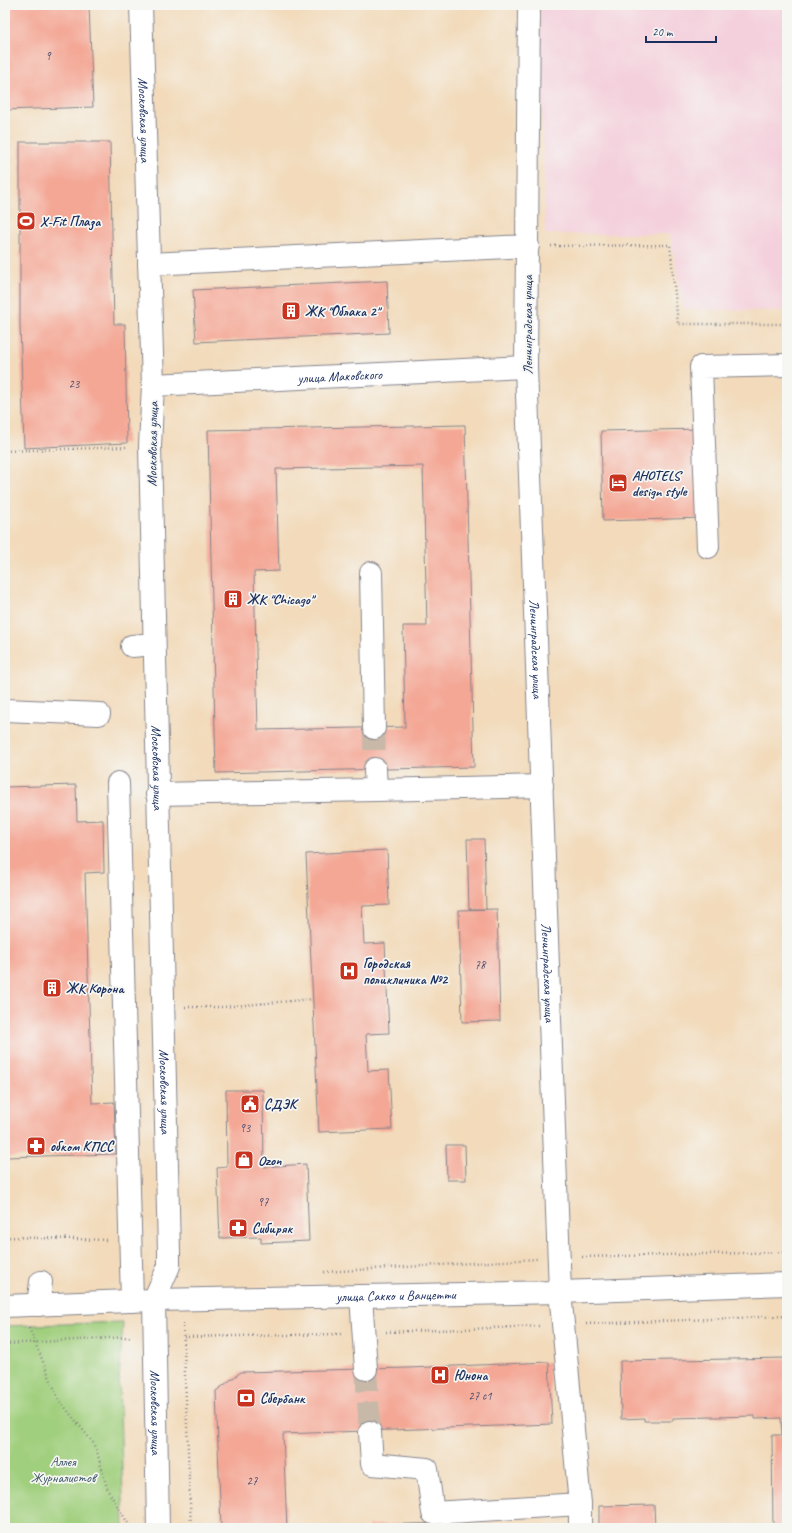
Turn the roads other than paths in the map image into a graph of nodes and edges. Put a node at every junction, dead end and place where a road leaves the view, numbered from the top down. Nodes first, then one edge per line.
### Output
1 (141, 5) edge
2 (529, 5) edge
3 (528, 246) junction
4 (149, 264) junction
5 (787, 365) edge
6 (526, 367) junction
7 (153, 385) junction
8 (708, 547) dead end
9 (371, 573) dead end
10 (154, 644) junction
11 (132, 646) dead end
12 (5, 710) edge
13 (99, 714) dead end
14 (374, 728) tunnel mouth
15 (118, 783) dead end
16 (542, 786) junction
17 (157, 794) junction
18 (41, 1282) dead end
19 (787, 1284) edge
20 (560, 1292) junction
21 (361, 1296) junction
22 (154, 1300) junction
23 (132, 1301) junction
24 (21, 1306) edge
25 (366, 1369) tunnel mouth
26 (370, 1432) tunnel mouth
27 (580, 1504) junction
28 (158, 1528) edge
29 (580, 1528) edge

1 - 4 street, Московская улица
2 - 3 street, Ленинградская улица
3 - 4 street
3 - 6 street, Ленинградская улица
4 - 7 street, Московская улица
5 - 8 street
6 - 7 street, улица Маковского
6 - 16 street, Ленинградская улица
7 - 10 street, Московская улица
9 - 14 street
10 - 11 street
10 - 17 street, Московская улица
12 - 13 street
15 - 23 street
16 - 17 street
16 - 20 street, Ленинградская улица
17 - 22 street, Московская улица
18 - 24 street
19 - 20 street, улица Сакко и Ванцетти
20 - 21 street, улица Сакко и Ванцетти
20 - 27 street, Ленинградская улица
21 - 22 street, улица Сакко и Ванцетти
21 - 25 street
22 - 23 street, улица Сакко и Ванцетти
22 - 28 street, Московская улица
23 - 24 street, улица Сакко и Ванцетти
26 - 27 street
27 - 29 street, Ленинградская улица

